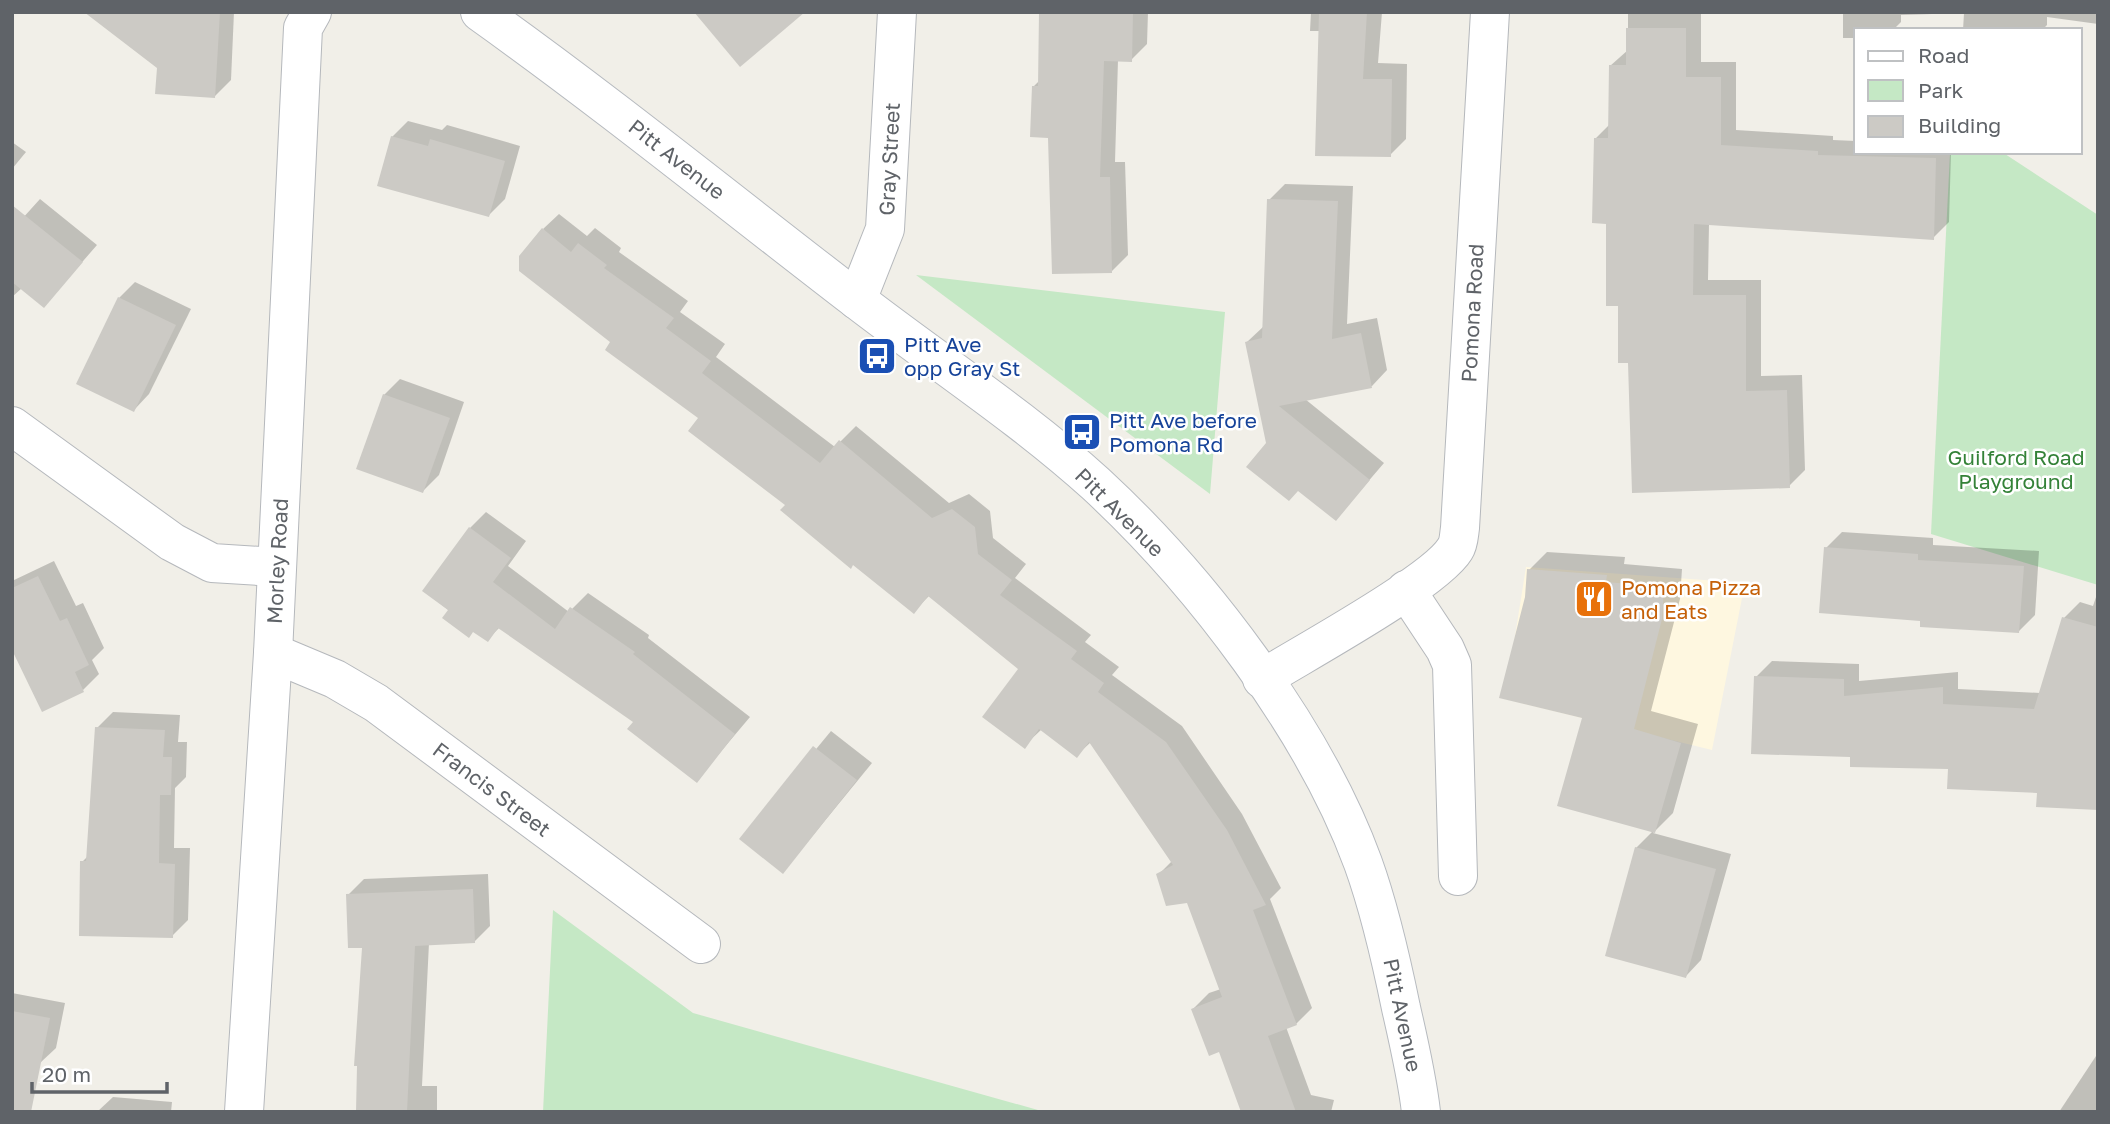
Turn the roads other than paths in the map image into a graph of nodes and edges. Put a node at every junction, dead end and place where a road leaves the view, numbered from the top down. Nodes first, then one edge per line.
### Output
1 (312, 12) edge
2 (480, 12) edge
3 (897, 12) edge
4 (1490, 12) edge
5 (857, 300) junction
6 (12, 426) edge
7 (276, 567) junction
8 (1406, 590) junction
9 (273, 653) junction
10 (1262, 679) junction
11 (1458, 876) dead end
12 (701, 944) dead end
13 (244, 1112) edge
14 (1421, 1112) edge

1 - 7 street, Morley Road
2 - 5 street, Pitt Avenue
3 - 5 street, Gray Street
4 - 8 street, Pomona Road
5 - 10 street, Pitt Avenue
6 - 7 street
7 - 9 street, Morley Road
8 - 10 street, Pomona Road
8 - 11 street
9 - 12 street, Francis Street
9 - 13 street, Morley Road
10 - 14 street, Pitt Avenue

